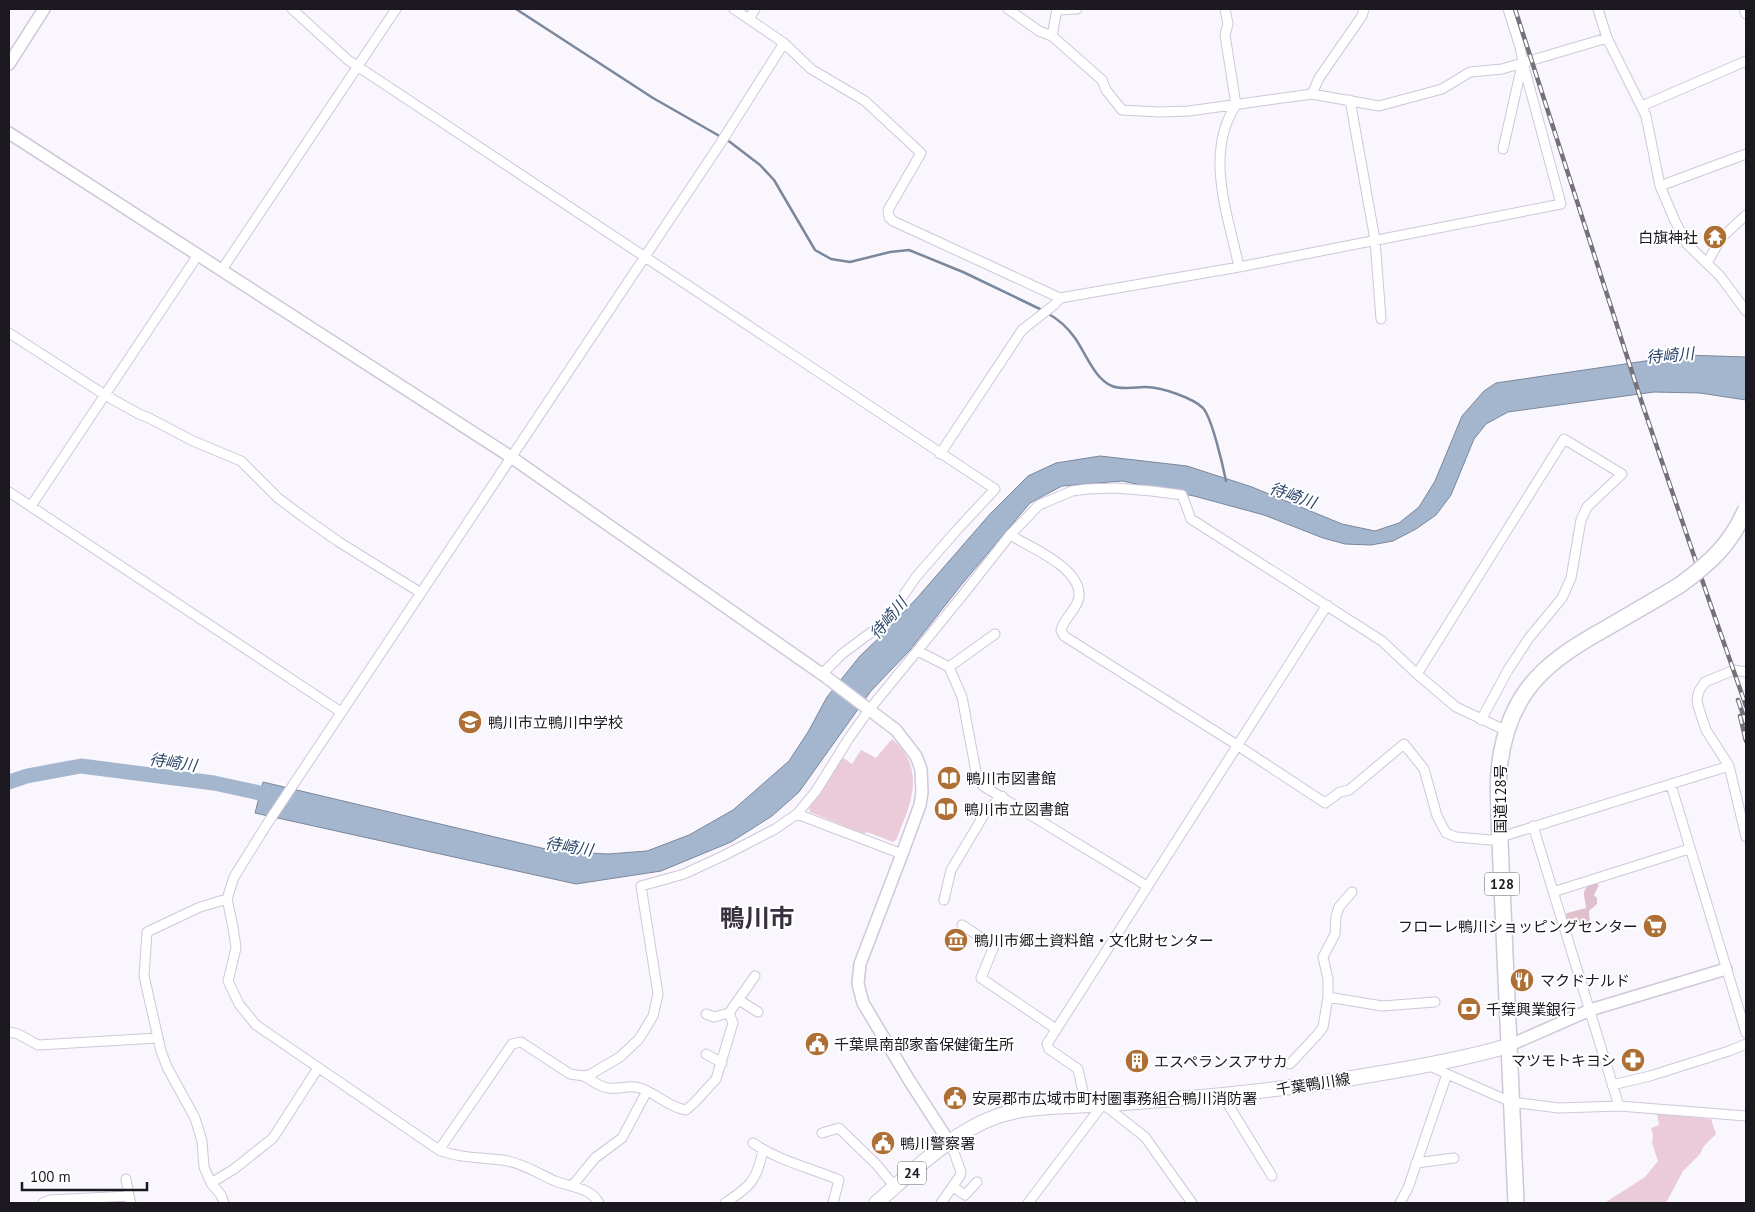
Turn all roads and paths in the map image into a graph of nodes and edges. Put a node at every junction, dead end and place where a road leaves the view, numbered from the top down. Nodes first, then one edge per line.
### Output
1 (44, 9) edge
2 (292, 9) edge
3 (396, 9) edge
4 (734, 9) edge
5 (755, 9) edge
6 (1008, 9) edge
7 (1058, 9) edge
8 (1077, 9) edge
9 (1225, 9) edge
10 (1364, 9) edge
11 (1508, 9) edge
12 (1598, 9) edge
13 (1744, 9) edge
14 (1746, 14) edge
15 (749, 18) junction
16 (1052, 36) junction
17 (1607, 38) junction
18 (784, 43) junction
19 (1746, 61) edge
20 (1522, 63) junction
21 (9, 64) edge
22 (358, 65) junction
23 (1312, 94) junction
24 (1350, 100) junction
25 (1236, 105) junction
26 (1642, 106) junction
27 (9, 133) edge
28 (1503, 149) dead end
29 (1746, 154) edge
30 (1660, 186) junction
31 (1746, 215) edge
32 (1375, 240) junction
33 (198, 255) junction
34 (646, 256) junction
35 (1707, 263) junction
36 (1239, 267) junction
37 (222, 271) junction
38 (1057, 302) junction
39 (1746, 311) edge
40 (1381, 319) dead end
41 (9, 333) edge
42 (105, 396) junction
43 (940, 454) junction
44 (511, 457) junction
45 (9, 492) edge
46 (32, 506) junction
47 (1746, 509) edge
48 (1010, 534) junction
49 (421, 593) junction
50 (1327, 606) junction
51 (995, 634) dead end
52 (918, 651) junction
53 (949, 667) junction
54 (1746, 672) edge
55 (1417, 674) junction
56 (824, 676) junction
57 (868, 709) junction
58 (341, 712) junction
59 (1481, 720) junction
60 (1506, 731) junction
61 (1237, 745) junction
62 (1729, 766) junction
63 (1671, 785) junction
64 (1002, 796) junction
65 (797, 814) junction
66 (1533, 826) junction
67 (1746, 837) edge
68 (1500, 838) junction
69 (1690, 849) junction
70 (902, 854) junction
71 (1148, 886) junction
72 (1352, 892) dead end
73 (1553, 892) junction
74 (227, 899) junction
75 (944, 900) dead end
76 (962, 925) dead end
77 (1726, 969) junction
78 (755, 976) dead end
79 (1328, 996) junction
80 (739, 1000) junction
81 (1435, 1002) dead end
82 (1590, 1010) junction
83 (758, 1012) dead end
84 (729, 1013) junction
85 (706, 1014) dead end
86 (1744, 1019) edge
87 (1056, 1029) junction
88 (9, 1032) edge
89 (1746, 1033) edge
90 (158, 1038) junction
91 (1746, 1044) edge
92 (1508, 1046) junction
93 (706, 1054) dead end
94 (722, 1064) junction
95 (1290, 1064) dead end
96 (1428, 1065) junction
97 (318, 1068) junction
98 (1447, 1074) junction
99 (584, 1076) junction
100 (1612, 1085) junction
101 (647, 1090) junction
102 (1223, 1096) junction
103 (1511, 1102) junction
104 (1103, 1104) junction
105 (1086, 1105) junction
106 (1619, 1106) junction
107 (1746, 1116) edge
108 (822, 1133) dead end
109 (949, 1142) junction
110 (753, 1143) dead end
111 (439, 1150) junction
112 (763, 1150) junction
113 (1454, 1158) dead end
114 (1416, 1163) junction
115 (1272, 1176) dead end
116 (126, 1179) dead end
117 (977, 1182) dead end
118 (211, 1183) junction
119 (572, 1186) junction
120 (895, 1187) junction
121 (952, 1187) junction
122 (130, 1199) edge
123 (43, 1203) edge
124 (224, 1203) edge
125 (599, 1203) edge
126 (726, 1203) edge
127 (833, 1203) edge
128 (876, 1203) edge
129 (941, 1203) edge
130 (1028, 1203) edge
131 (1192, 1203) edge
132 (1400, 1203) edge
133 (1516, 1203) edge

1 - 21 street
2 - 22 street
3 - 22 street
4 - 15 street
5 - 15 street
6 - 16 street
7 - 8 street
7 - 16 street
9 - 25 street
10 - 23 street
11 - 20 street
12 - 17 street
13 - 14 street
15 - 18 street
16 - 25 street
17 - 20 street
17 - 26 street
18 - 34 street
18 - 38 street
19 - 26 street
20 - 24 street
20 - 28 street
20 - 32 street
22 - 34 street
22 - 37 street
23 - 24 street
23 - 25 street
24 - 32 street
25 - 36 street
26 - 30 street
27 - 33 street
29 - 30 street
30 - 35 street
31 - 35 street
32 - 36 street
32 - 40 street
33 - 37 street
33 - 42 street
34 - 43 street
34 - 44 street
35 - 39 street
36 - 38 street
37 - 44 street
38 - 43 street
41 - 42 street
42 - 46 street
42 - 49 street
43 - 56 street
44 - 49 street
44 - 56 street
45 - 46 street
46 - 58 street
47 - 60 highway, 国道128号 / 128, bridge
48 - 50 street
48 - 52 street
48 - 61 street
49 - 58 street
50 - 55 street
50 - 61 street
51 - 53 street
52 - 53 street
52 - 57 street
53 - 64 street
54 - 62 street
55 - 59 street
55 - 59 street
56 - 57 street
57 - 65 street
57 - 70 street
58 - 74 street
59 - 60 street
60 - 68 highway, 国道128号 / 128
61 - 68 street
61 - 71 street
62 - 63 street
62 - 67 street
63 - 66 street
63 - 69 street
64 - 71 street
64 - 75 street
65 - 70 street
65 - 99 street
66 - 68 street
66 - 73 street
68 - 92 highway, 国道128号 / 128
69 - 73 street
69 - 77 street
70 - 109 street
71 - 87 street
72 - 79 street
73 - 82 street
74 - 90 street
74 - 97 street
76 - 87 street
77 - 82 street
77 - 86 street
78 - 80 street
79 - 81 street
79 - 95 street
80 - 83 street
80 - 84 street
82 - 92 street
82 - 100 street
84 - 85 street
84 - 94 street
86 - 89 street
87 - 105 street
88 - 90 street
90 - 118 street
91 - 100 street
92 - 96 main road, 千葉鴨川線 / 24
92 - 103 highway, 国道128号 / 128
93 - 94 street
94 - 101 street
96 - 98 street
96 - 102 main road, 千葉鴨川線 / 24
97 - 111 street
97 - 118 street
98 - 103 street
98 - 114 street
99 - 101 street
99 - 111 street
100 - 106 street
101 - 119 street
102 - 104 main road, 千葉鴨川線 / 24
102 - 115 street
103 - 106 street
103 - 133 highway, 国道128号 / 128
104 - 105 main road, 千葉鴨川線 / 24
104 - 130 street
104 - 131 street
105 - 109 main road, 千葉鴨川線 / 24
106 - 107 street
108 - 120 street
109 - 120 main road, 千葉鴨川線 / 24
109 - 121 street
110 - 112 street
111 - 119 street
112 - 126 street
112 - 127 street
113 - 114 street
114 - 132 street
116 - 122 street
117 - 121 street
118 - 124 street
119 - 125 street
120 - 128 main road, 千葉鴨川線 / 24
121 - 129 street
122 - 123 street

